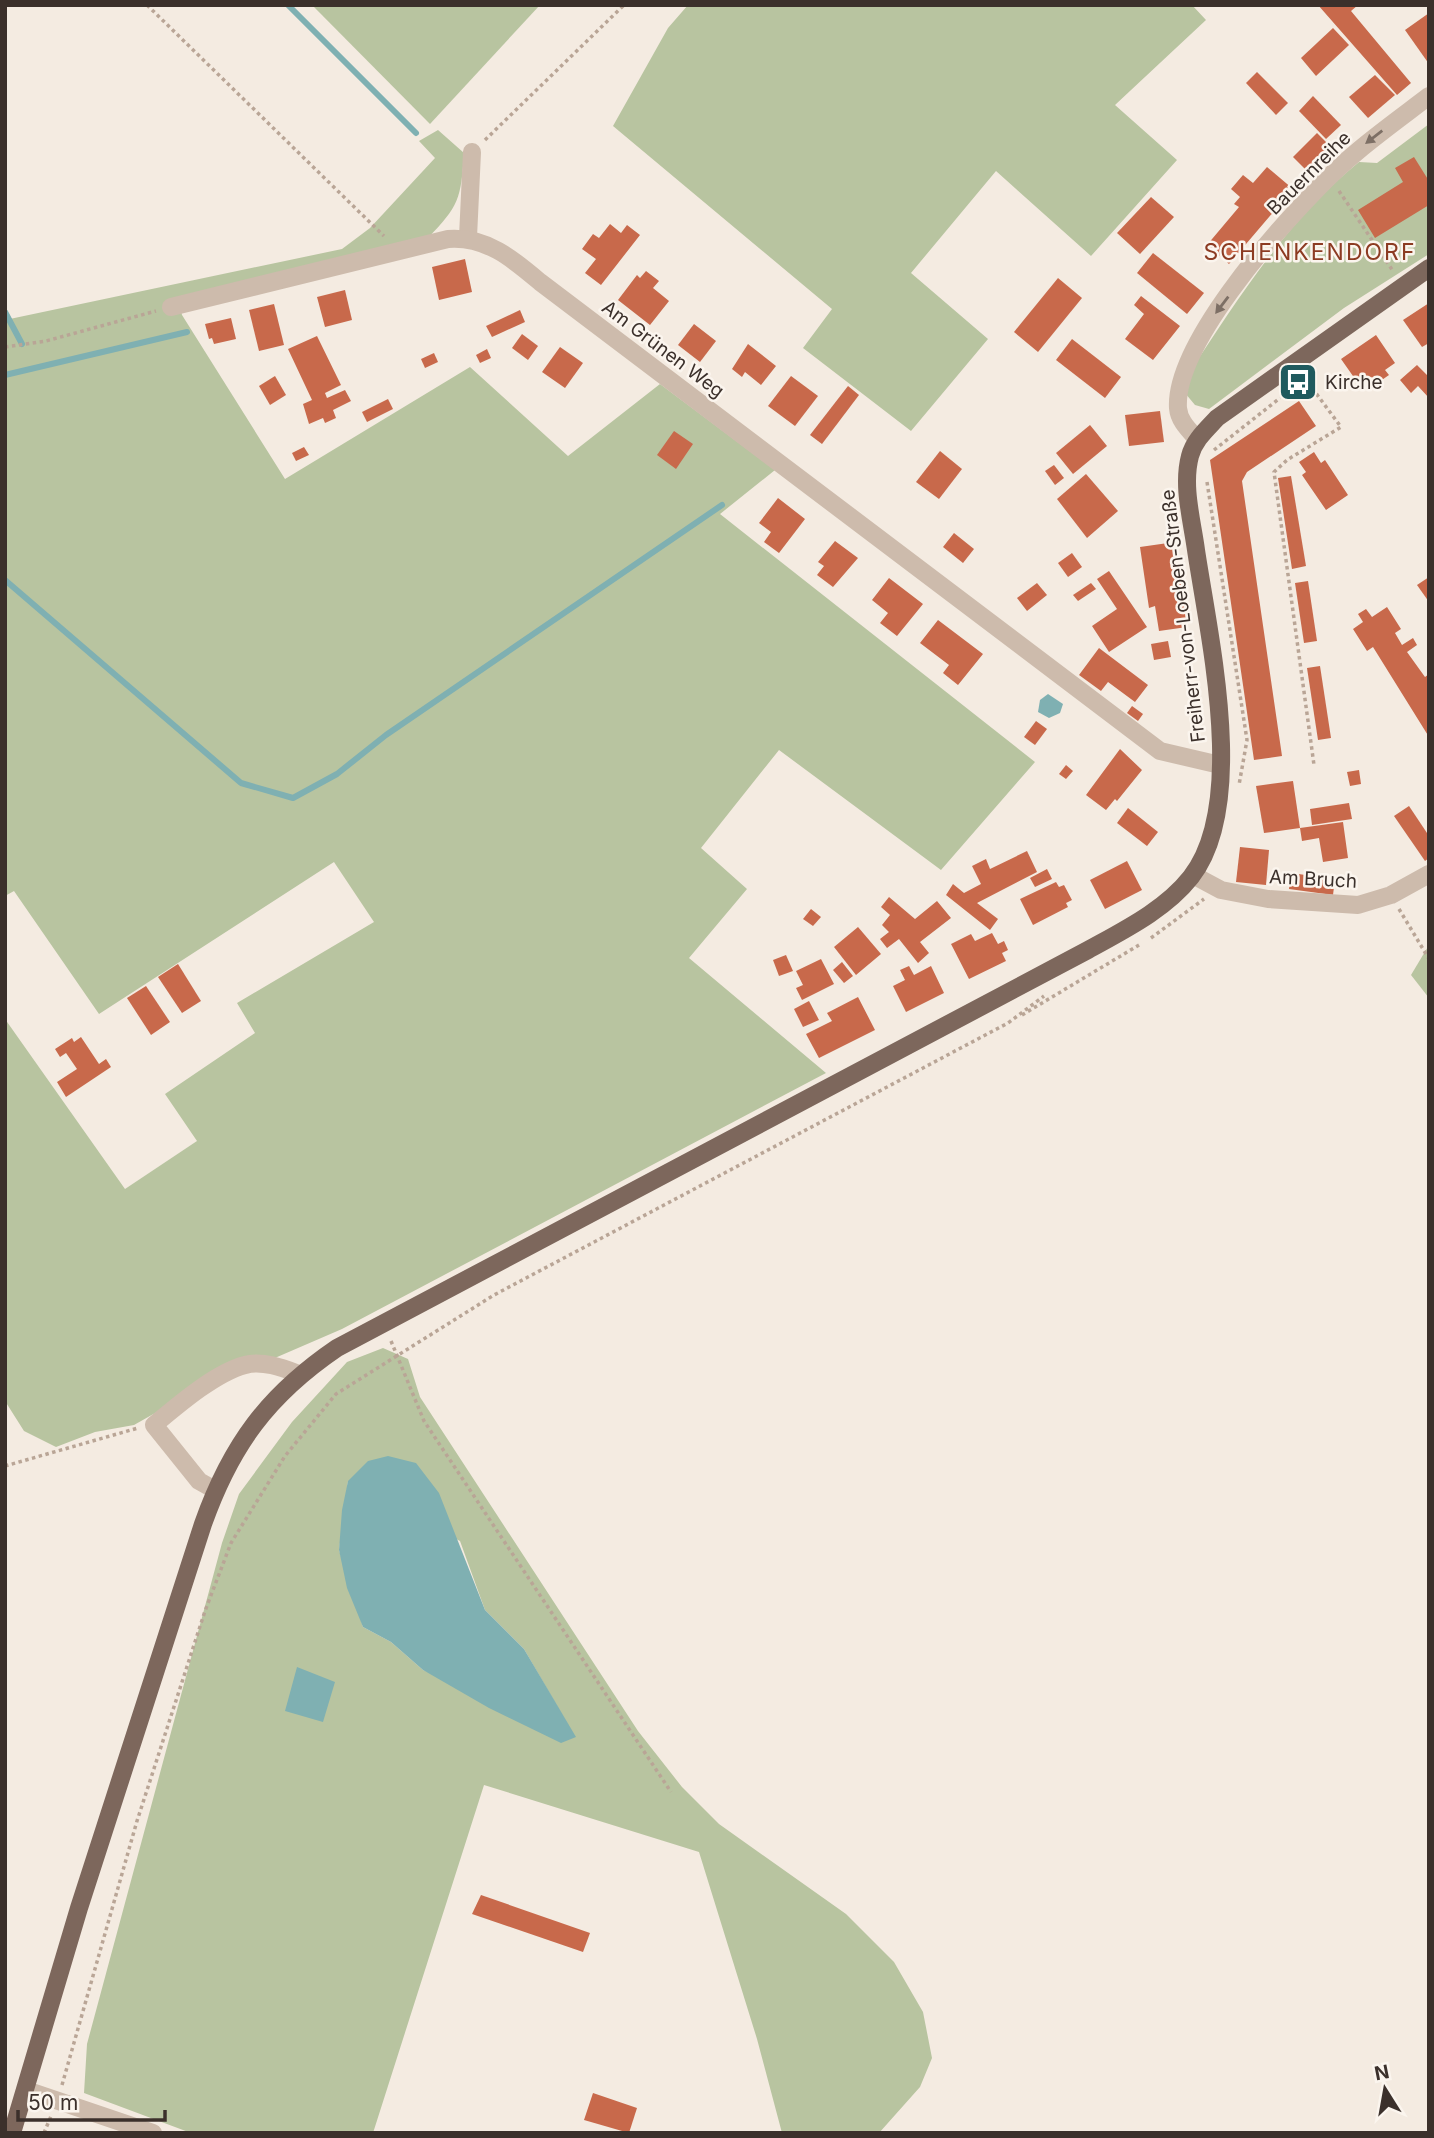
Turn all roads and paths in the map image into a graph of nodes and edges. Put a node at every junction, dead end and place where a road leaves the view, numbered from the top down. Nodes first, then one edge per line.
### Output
1 (147, 5) edge
2 (624, 5) edge
3 (1429, 96) edge
4 (472, 152) joint
5 (1328, 178) junction
6 (468, 237) junction
7 (401, 253) junction
8 (1429, 268) edge
9 (1403, 286) junction
10 (172, 307) joint
11 (5, 347) edge
12 (1293, 363) junction
13 (1198, 439) junction
14 (1220, 765) junction
15 (1314, 765) dead end
16 (1429, 874) edge
17 (1193, 875) junction
18 (1391, 895) junction
19 (1429, 959) edge
20 (1058, 985) dead end
21 (396, 1354) junction
22 (299, 1374) junction
23 (154, 1425) junction
24 (5, 1466) edge
25 (215, 1490) junction
26 (671, 1792) dead end
27 (26, 2090) junction
28 (58, 2102) junction
29 (12, 2133) edge
30 (44, 2133) edge
31 (153, 2133) edge

1 - 7 path
2 - 4 path
3 -> 5 street, Bauernreihe
4 - 6 street
5 - 9 path
5 -> 13 street, Bauernreihe
6 - 7 street
6 - 14 street, Am Grünen Weg
7 - 10 street
8 - 9 main road, Freiherr-von-Loeben-Straße
9 - 12 main road, Freiherr-von-Loeben-Straße
10 - 11 path
12 - 13 main road, Freiherr-von-Loeben-Straße
12 - 15 path
13 - 14 main road, Freiherr-von-Loeben-Straße
14 - 17 main road, Freiherr-von-Loeben-Straße
16 - 18 street, Am Bruch
17 - 18 street, Am Bruch
17 - 22 main road, Freiherr-von-Loeben-Straße
18 - 19 path
20 - 21 path
21 - 26 path
21 - 28 path
22 - 23 street
22 - 25 main road, Freiherr-von-Loeben-Straße
23 - 24 path
23 - 25 street
25 - 27 main road, Freiherr-von-Loeben-Straße
27 - 28 street
27 - 29 main road, Freiherr-von-Loeben-Straße
28 - 30 path
28 - 31 street

